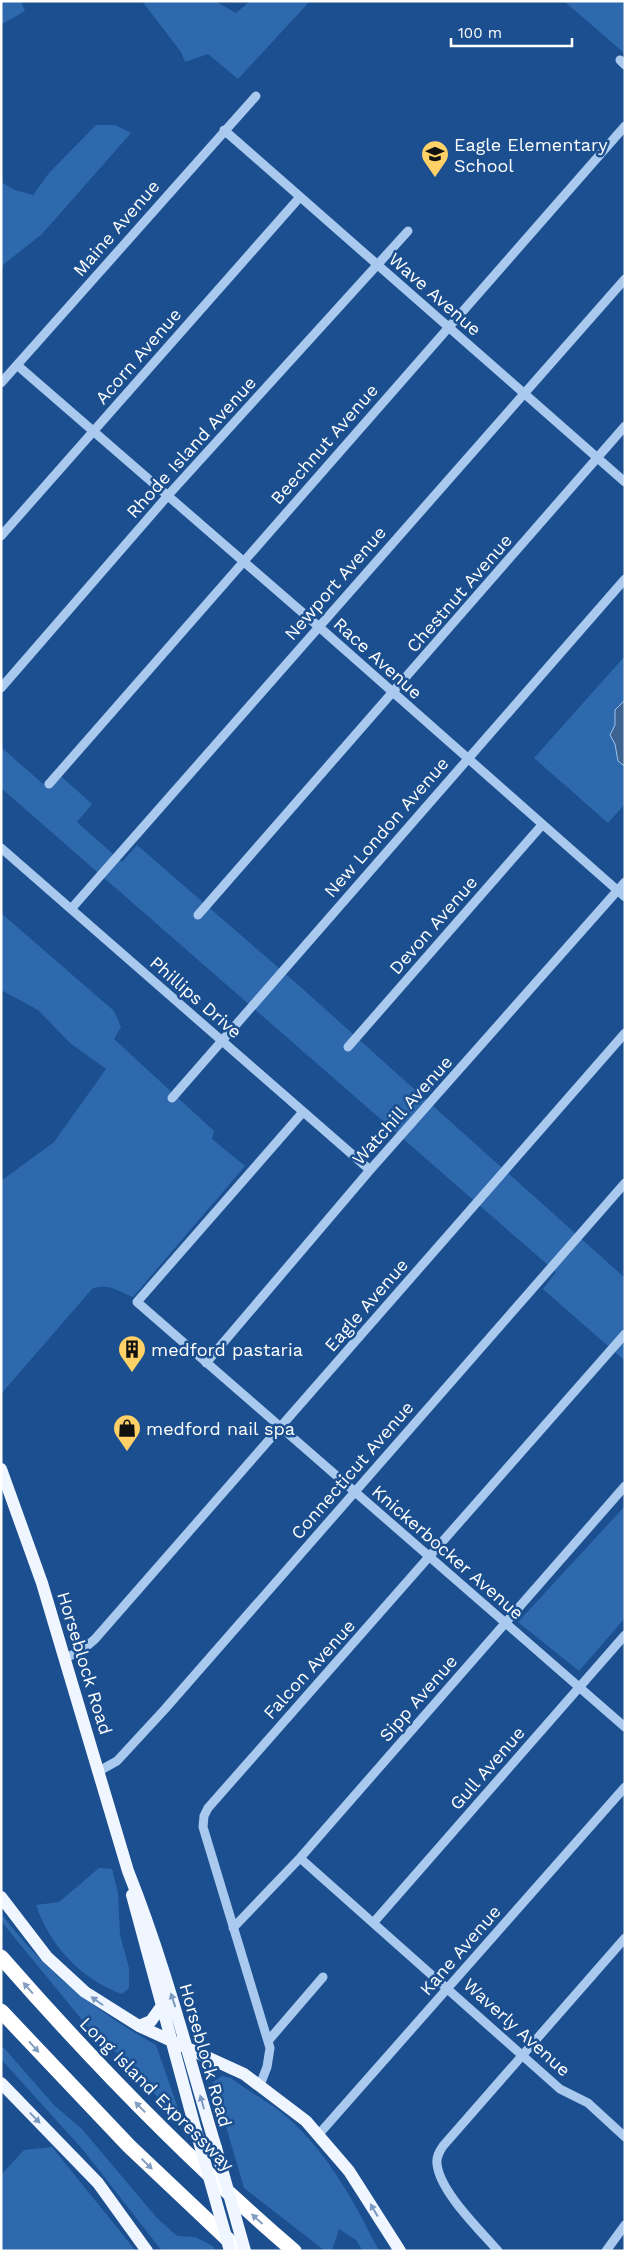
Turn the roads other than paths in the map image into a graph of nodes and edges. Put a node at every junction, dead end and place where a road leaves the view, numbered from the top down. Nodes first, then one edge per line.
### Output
1 (256, 96) dead end
2 (625, 126) edge
3 (224, 130) junction
4 (300, 197) junction
5 (408, 231) dead end
6 (376, 264) junction
7 (625, 279) edge
8 (449, 327) junction
9 (17, 365) junction
10 (1, 383) edge
11 (524, 393) junction
12 (625, 426) edge
13 (93, 433) junction
14 (597, 459) junction
15 (625, 482) edge
16 (167, 497) junction
17 (1, 536) edge
18 (244, 562) junction
19 (625, 578) edge
20 (318, 626) junction
21 (1, 688) edge
22 (393, 694) junction
23 (468, 759) junction
24 (48, 784) dead end
25 (542, 825) junction
26 (1, 848) edge
27 (625, 882) edge
28 (617, 891) junction
29 (625, 898) edge
30 (71, 909) junction
31 (198, 915) dead end
32 (625, 1033) edge
33 (222, 1041) junction
34 (348, 1047) dead end
35 (172, 1098) dead end
36 (303, 1112) junction
37 (370, 1170) junction
38 (625, 1183) edge
39 (625, 1334) edge
40 (206, 1363) junction
41 (281, 1428) junction
42 (1, 1469) edge
43 (625, 1486) edge
44 (355, 1492) junction
45 (430, 1557) junction
46 (504, 1624) junction
47 (625, 1635) edge
48 (65, 1658) junction
49 (579, 1687) junction
50 (625, 1726) edge
51 (99, 1771) junction
52 (625, 1787) edge
53 (300, 1858) junction
54 (128, 1871) junction
55 (1, 1897) edge
56 (374, 1922) junction
57 (233, 1928) junction
58 (625, 1938) edge
59 (1, 1957) edge
60 (324, 1977) dead end
61 (449, 1988) junction
62 (161, 2007) junction
63 (1, 2011) edge
64 (140, 2026) junction
65 (171, 2040) junction
66 (268, 2041) junction
67 (187, 2047) junction
68 (522, 2054) junction
69 (1, 2083) edge
70 (260, 2085) junction
71 (319, 2134) junction
72 (625, 2137) edge
73 (625, 2225) edge
74 (147, 2251) edge
75 (230, 2251) edge
76 (240, 2251) edge
77 (245, 2251) edge
78 (294, 2251) edge
79 (400, 2251) edge
80 (498, 2251) edge
81 (606, 2251) edge

1 - 3 street, Maine Avenue
2 - 8 street, Beechnut Avenue
3 - 4 street, Wave Avenue
3 - 9 street, Maine Avenue
4 - 6 street, Wave Avenue
4 - 13 street, Acorn Avenue
5 - 6 street, Rhode Island Avenue
6 - 8 street, Wave Avenue
6 - 16 street, Rhode Island Avenue
7 - 11 street, Newport Avenue
8 - 11 street, Wave Avenue
8 - 18 street, Beechnut Avenue
9 - 10 street, Maine Avenue
9 - 13 street, Race Avenue
11 - 14 street, Wave Avenue
11 - 20 street, Newport Avenue
12 - 14 street, Chestnut Avenue
13 - 16 street, Race Avenue
13 - 17 street, Acorn Avenue
14 - 15 street, Wave Avenue
14 - 22 street, Chestnut Avenue
16 - 18 street, Race Avenue
16 - 21 street, Rhode Island Avenue
18 - 20 street, Race Avenue
18 - 24 street, Beechnut Avenue
19 - 23 street, New London Avenue
20 - 22 street, Race Avenue
20 - 30 street, Newport Avenue
22 - 23 street, Race Avenue
22 - 31 street, Chestnut Avenue
23 - 25 street, Race Avenue
23 - 33 street, New London Avenue
25 - 28 street, Race Avenue
25 - 34 street, Devon Avenue
26 - 30 street, Phillips Drive
27 - 28 street, Watchill Avenue
28 - 29 street, Race Avenue
28 - 37 street, Watchill Avenue
30 - 33 street, Phillips Drive
32 - 41 street, Eagle Avenue
33 - 35 street, New London Avenue
33 - 36 street, Phillips Drive
36 - 37 street, Phillips Drive
36 - 40 street, Knickerbocker Avenue
37 - 40 street, Watchill Avenue
38 - 44 street, Connecticut Avenue
39 - 45 street, Falcon Avenue
40 - 41 street, Knickerbocker Avenue
41 - 44 street, Knickerbocker Avenue
41 - 48 street, Eagle Avenue
42 - 48 main road, Horseblock Road
43 - 46 street, Sipp Avenue
44 - 45 street, Knickerbocker Avenue
44 - 51 street, Connecticut Avenue
45 - 46 street, Knickerbocker Avenue
45 - 57 street, Falcon Avenue
46 - 49 street, Knickerbocker Avenue
46 - 53 street, Sipp Avenue
47 - 49 street, Gull Avenue
48 - 51 main road, Horseblock Road
49 - 50 street, Knickerbocker Avenue
49 - 56 street, Gull Avenue
51 - 54 main road, Horseblock Road
52 - 61 street, Kane Avenue
53 - 56 street, Waverly Avenue
53 - 57 street, Sipp Avenue
54 - 62 main road, Horseblock Road
67 -> 54 main road, Horseblock Road
64 -> 55 main road
56 - 61 street, Waverly Avenue
57 - 66 street, Falcon Avenue
58 - 68 street
78 -> 59 highway, Long Island Expressway
60 - 66 street
61 - 68 street, Waverly Avenue
61 - 71 street, Kane Avenue
62 - 64 main road
62 - 65 main road, Horseblock Road
63 -> 76 highway
64 - 65 main road
65 - 67 main road
65 - 75 main road, Horseblock Road, bridge
66 - 70 street, Falcon Avenue
67 - 70 main road
77 -> 67 main road, Horseblock Road, bridge
68 - 72 street, Waverly Avenue
68 - 80 street
69 -> 74 main road
70 - 71 main road
79 -> 71 main road
73 - 81 street

